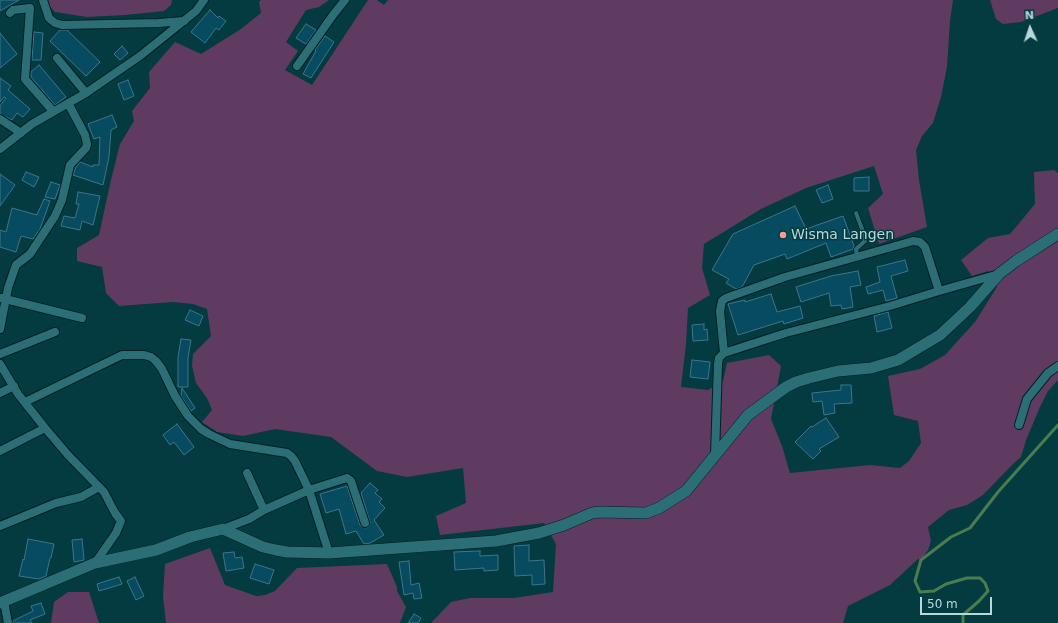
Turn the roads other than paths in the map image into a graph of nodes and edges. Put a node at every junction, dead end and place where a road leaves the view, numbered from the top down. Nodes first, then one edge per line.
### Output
1 (204, 0) edge
2 (345, 0) edge
3 (44, 4) edge
4 (30, 8) junction
5 (10, 12) dead end
6 (184, 21) junction
7 (57, 58) dead end
8 (297, 66) dead end
9 (86, 93) junction
10 (68, 103) junction
11 (53, 111) junction
12 (0, 119) edge
13 (20, 133) junction
14 (0, 149) edge
15 (856, 213) dead end
16 (1058, 234) edge
17 (857, 257) junction
18 (999, 274) junction
19 (939, 291) junction
20 (3, 298) edge
21 (82, 318) dead end
22 (0, 329) edge
23 (55, 332) dead end
24 (724, 353) junction
25 (0, 354) edge
26 (0, 364) edge
27 (1058, 366) edge
28 (14, 386) junction
29 (0, 393) edge
30 (25, 402) junction
31 (1019, 425) dead end
32 (45, 428) junction
33 (0, 451) edge
34 (715, 455) junction
35 (247, 473) dead end
36 (99, 487) junction
37 (309, 490) junction
38 (264, 510) junction
39 (365, 523) dead end
40 (0, 526) edge
41 (222, 529) junction
42 (329, 553) junction
43 (95, 563) junction
44 (2, 602) edge
45 (8, 623) edge

1 - 6 street
2 - 8 street
3 - 4 street
3 - 6 street
4 - 5 street
4 - 11 street
6 - 9 street
7 - 9 street
9 - 10 street
10 - 11 street
10 - 20 street
11 - 13 street
12 - 13 street
13 - 14 street
15 - 17 lane
16 - 18 street
17 - 19 street
17 - 24 street
18 - 19 street
18 - 34 street
19 - 24 street
20 - 21 street
20 - 22 street
23 - 25 street
24 - 34 street
26 - 28 street
27 - 31 street
28 - 29 street
28 - 30 street
30 - 32 street
30 - 37 street
32 - 33 street
32 - 36 street
34 - 42 street
35 - 38 street
36 - 40 street
36 - 43 street
37 - 38 street
37 - 39 street
37 - 42 street
38 - 41 street
41 - 42 street
41 - 43 street
43 - 44 street
44 - 45 street

